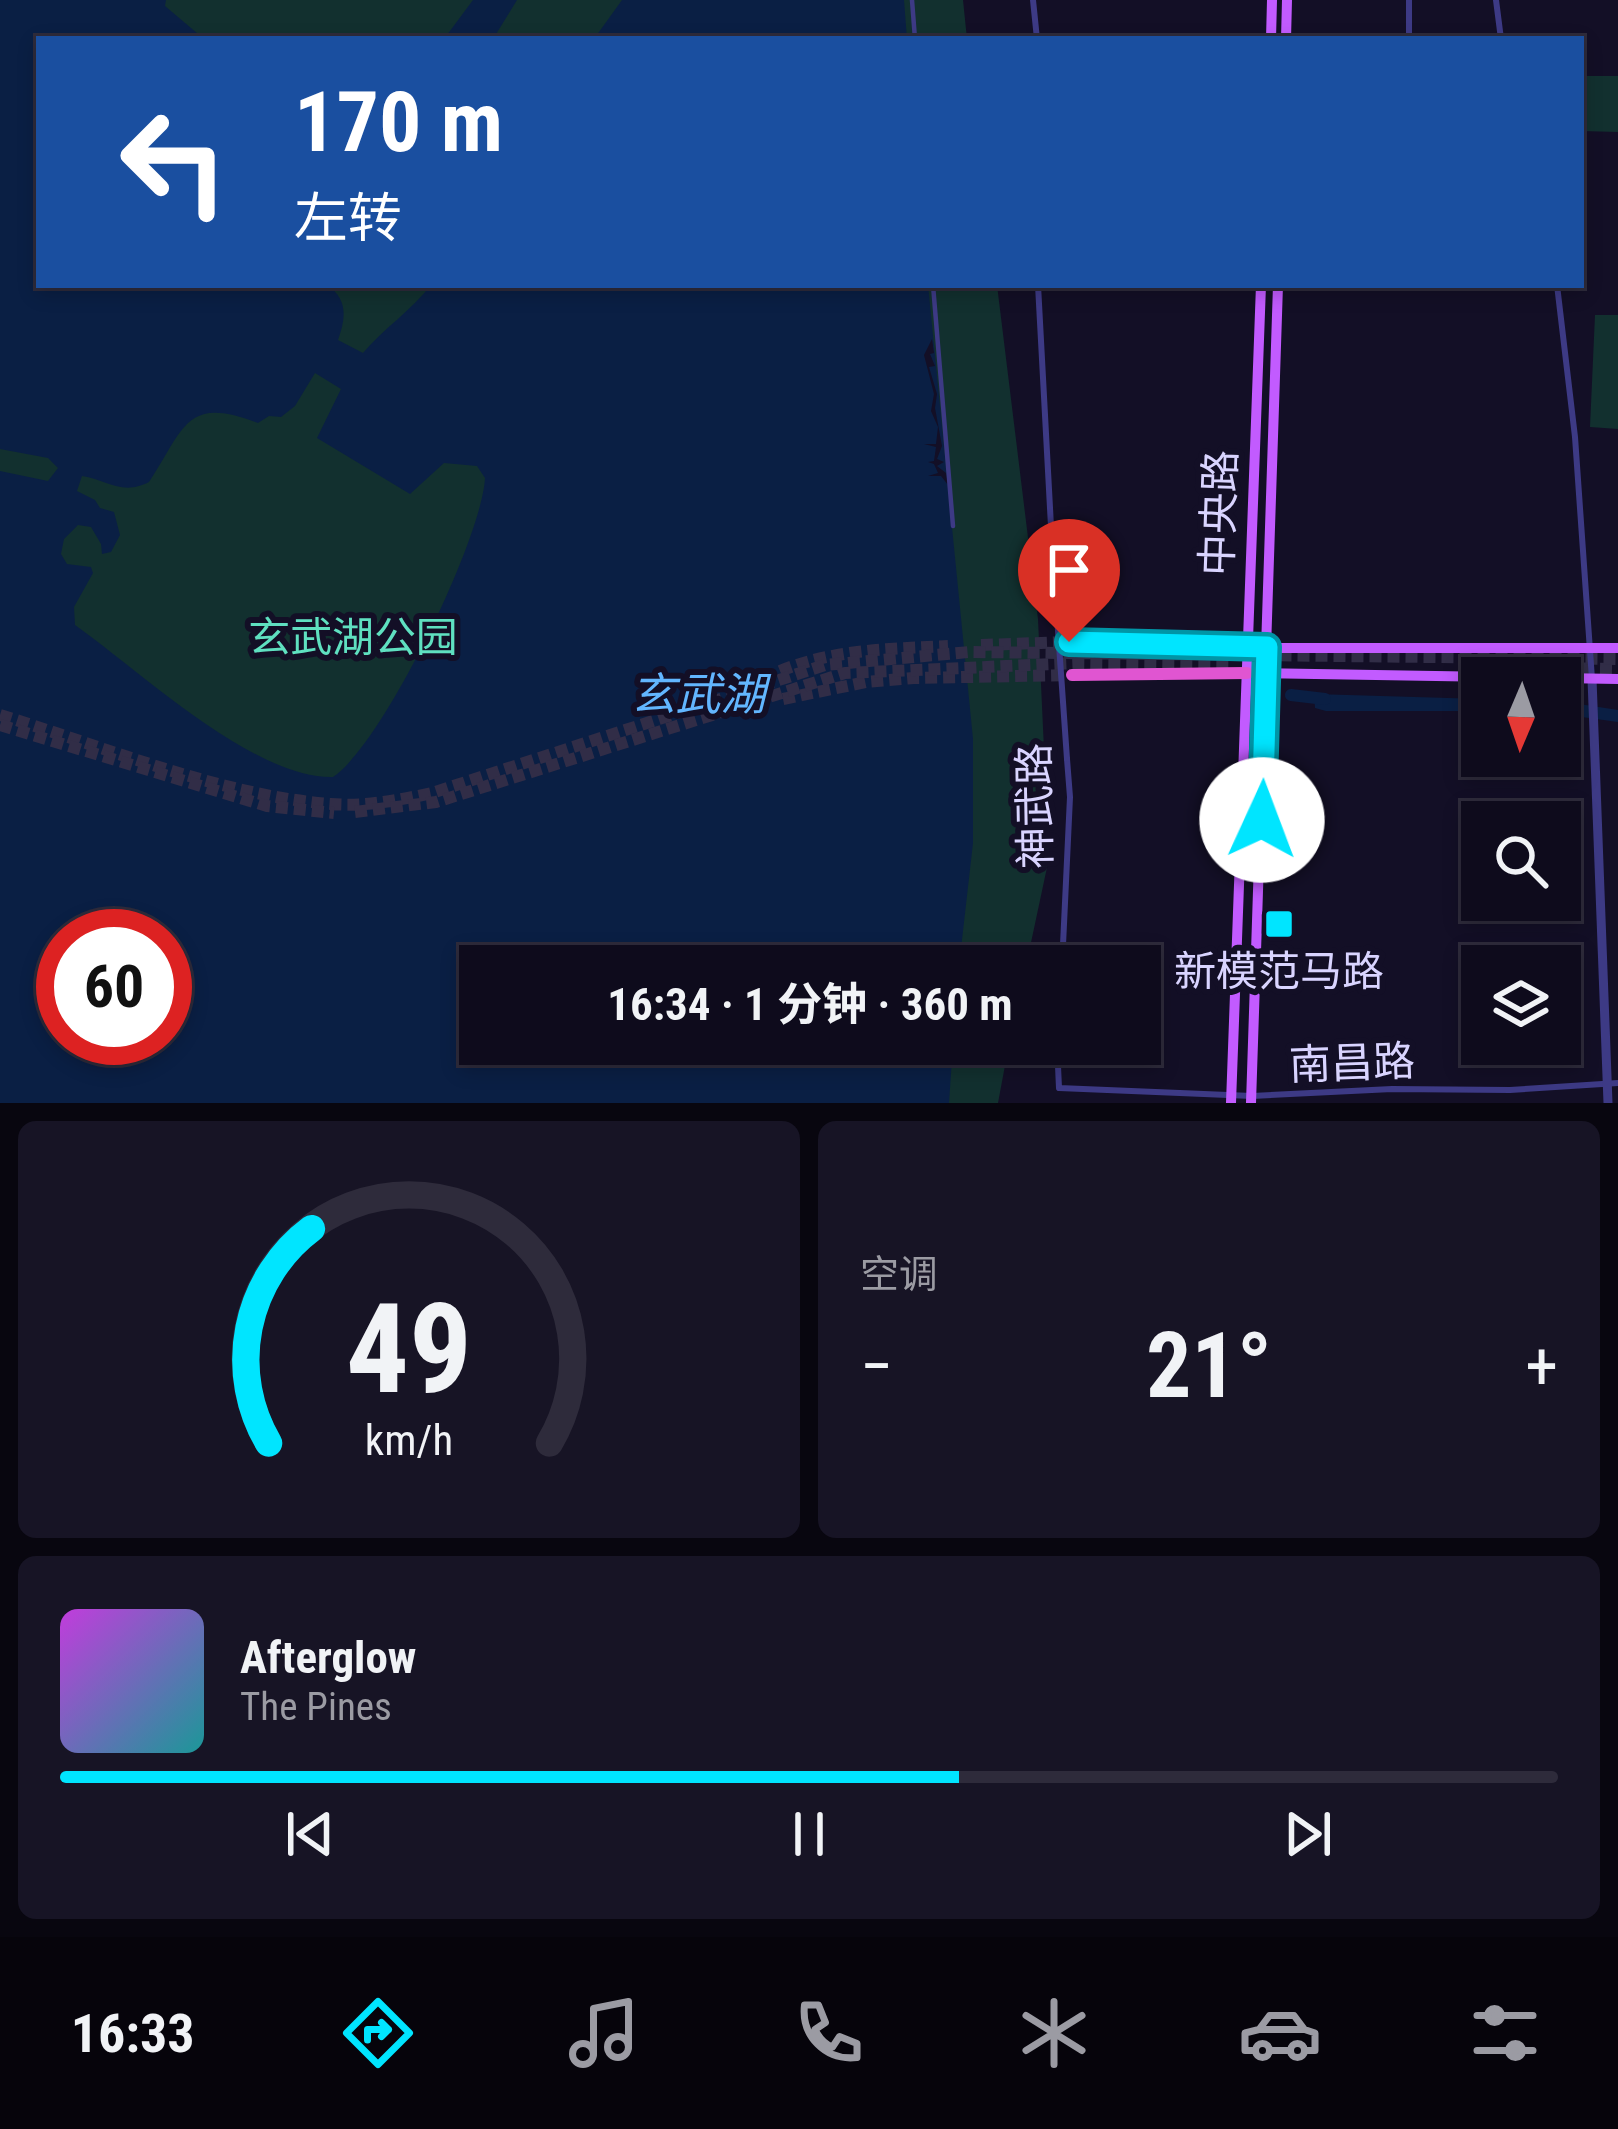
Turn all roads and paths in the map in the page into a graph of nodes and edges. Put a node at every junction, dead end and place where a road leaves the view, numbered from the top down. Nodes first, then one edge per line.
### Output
1 (912, 0) edge
2 (1033, 0) edge
3 (1272, 0) edge
4 (1288, 0) edge
5 (1409, 0) edge
6 (1496, 0) edge
7 (915, 36) edge
8 (1037, 36) edge
9 (1271, 36) edge
10 (1286, 36) edge
11 (1408, 36) edge
12 (1501, 36) edge
13 (933, 288) edge
14 (1037, 288) edge
15 (1261, 288) edge
16 (1279, 288) edge
17 (1557, 288) edge
18 (953, 526) dead end
19 (1069, 642) tunnel mouth
20 (1212, 644) junction
21 (1267, 647) junction
22 (1308, 647) junction
23 (1247, 648) junction
24 (1591, 648) junction
25 (1618, 648) edge
26 (1213, 673) junction
27 (1247, 673) junction
28 (1267, 673) junction
29 (1315, 673) junction
30 (1072, 675) tunnel mouth
31 (1461, 676) edge
32 (1581, 679) edge
33 (1592, 679) junction
34 (1618, 679) edge
35 (1063, 945) edge
36 (1058, 1065) edge
37 (1612, 1083) edge
38 (1415, 1090) junction
39 (1231, 1100) edge
40 (1251, 1100) edge
41 (1415, 1103) edge
42 (1608, 1103) edge

1 - 7 street
2 - 8 street
3 - 9 main road
4 - 10 main road
5 - 11 street
6 - 12 street
13 - 18 street
14 - 35 street, 神武路, bridge
15 - 23 main road, 中央路
16 - 21 main road, 中央路
17 - 24 street
19 - 20 highway
20 - 23 highway
20 - 26 highway
21 - 22 main road
21 - 23 main road
21 - 28 main road, 中央路
22 - 24 main road
22 - 29 main road
23 - 27 main road, 中央路
24 - 25 main road
24 - 33 street
26 - 27 highway
26 - 30 highway
27 - 28 main road
27 - 39 main road, 中央路
28 - 29 main road
28 - 40 main road, 中央路
29 - 31 main road
32 - 33 main road
33 - 34 main road
33 - 37 street
36 - 39 street, 南昌路
37 - 38 street, 南昌路
37 - 42 street
38 - 40 street, 南昌路
38 - 41 street
39 - 40 street, 南昌路

